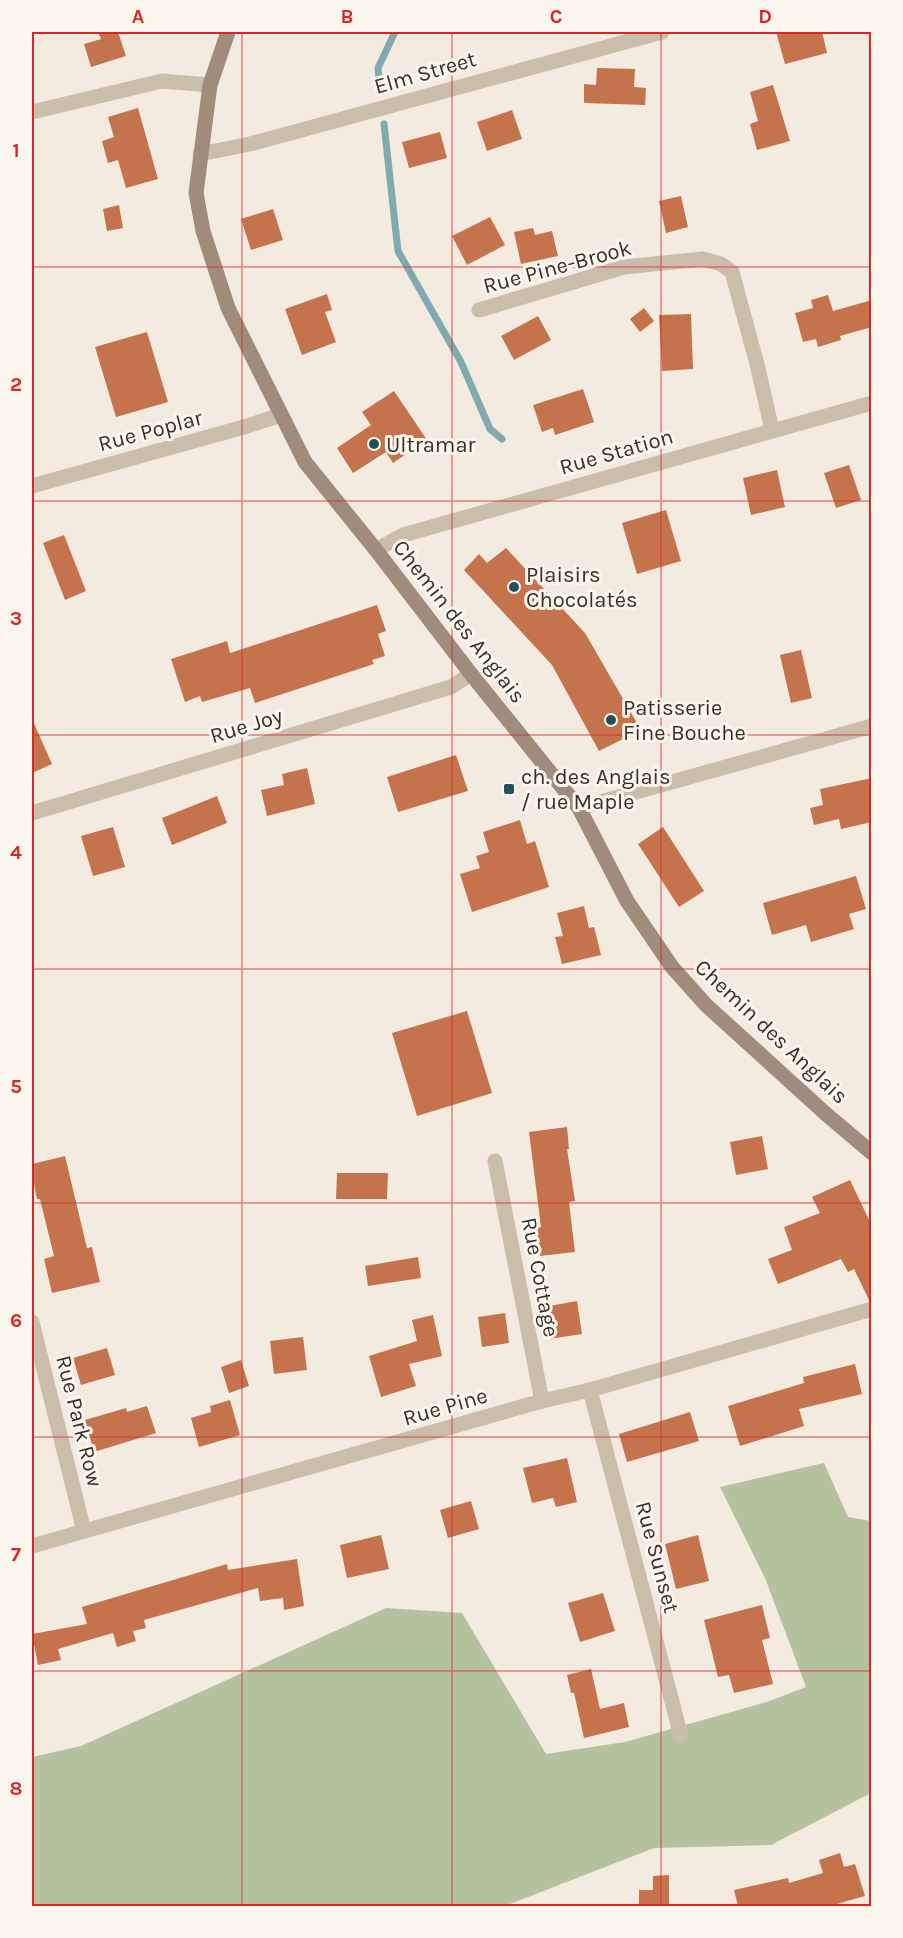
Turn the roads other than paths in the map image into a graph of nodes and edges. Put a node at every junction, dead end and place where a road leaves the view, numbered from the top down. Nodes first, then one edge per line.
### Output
1 (228, 32) edge
2 (662, 32) edge
3 (210, 85) junction
4 (32, 112) edge
5 (200, 154) junction
6 (478, 310) dead end
7 (872, 403) edge
8 (281, 415) junction
9 (772, 430) junction
10 (32, 486) edge
11 (376, 550) junction
12 (471, 674) junction
13 (872, 726) edge
14 (579, 808) junction
15 (32, 813) edge
16 (872, 1153) edge
17 (495, 1161) dead end
18 (872, 1309) edge
19 (32, 1322) edge
20 (590, 1390) junction
21 (542, 1401) junction
22 (84, 1531) junction
23 (32, 1546) edge
24 (681, 1736) dead end

1 - 3 street, Chemin des Anglais
2 - 5 street, Elm Street
3 - 4 street
3 - 5 street, Chemin des Anglais
5 - 8 street, Chemin des Anglais
6 - 9 street, Rue Pine-Brook
7 - 9 street, Rue Station
8 - 10 street, Rue Poplar
8 - 11 street, Chemin des Anglais
9 - 11 street, Rue Station
11 - 12 street, Chemin des Anglais
12 - 14 street, Chemin des Anglais
12 - 15 street, Rue Joy
13 - 14 street
14 - 16 street, Chemin des Anglais
17 - 21 street, Rue Cottage
18 - 20 street, Rue Pine
19 - 22 street, Rue Park Row
20 - 21 street, Rue Pine
20 - 24 street, Rue Sunset
21 - 22 street, Rue Pine
22 - 23 street, Rue Pine

